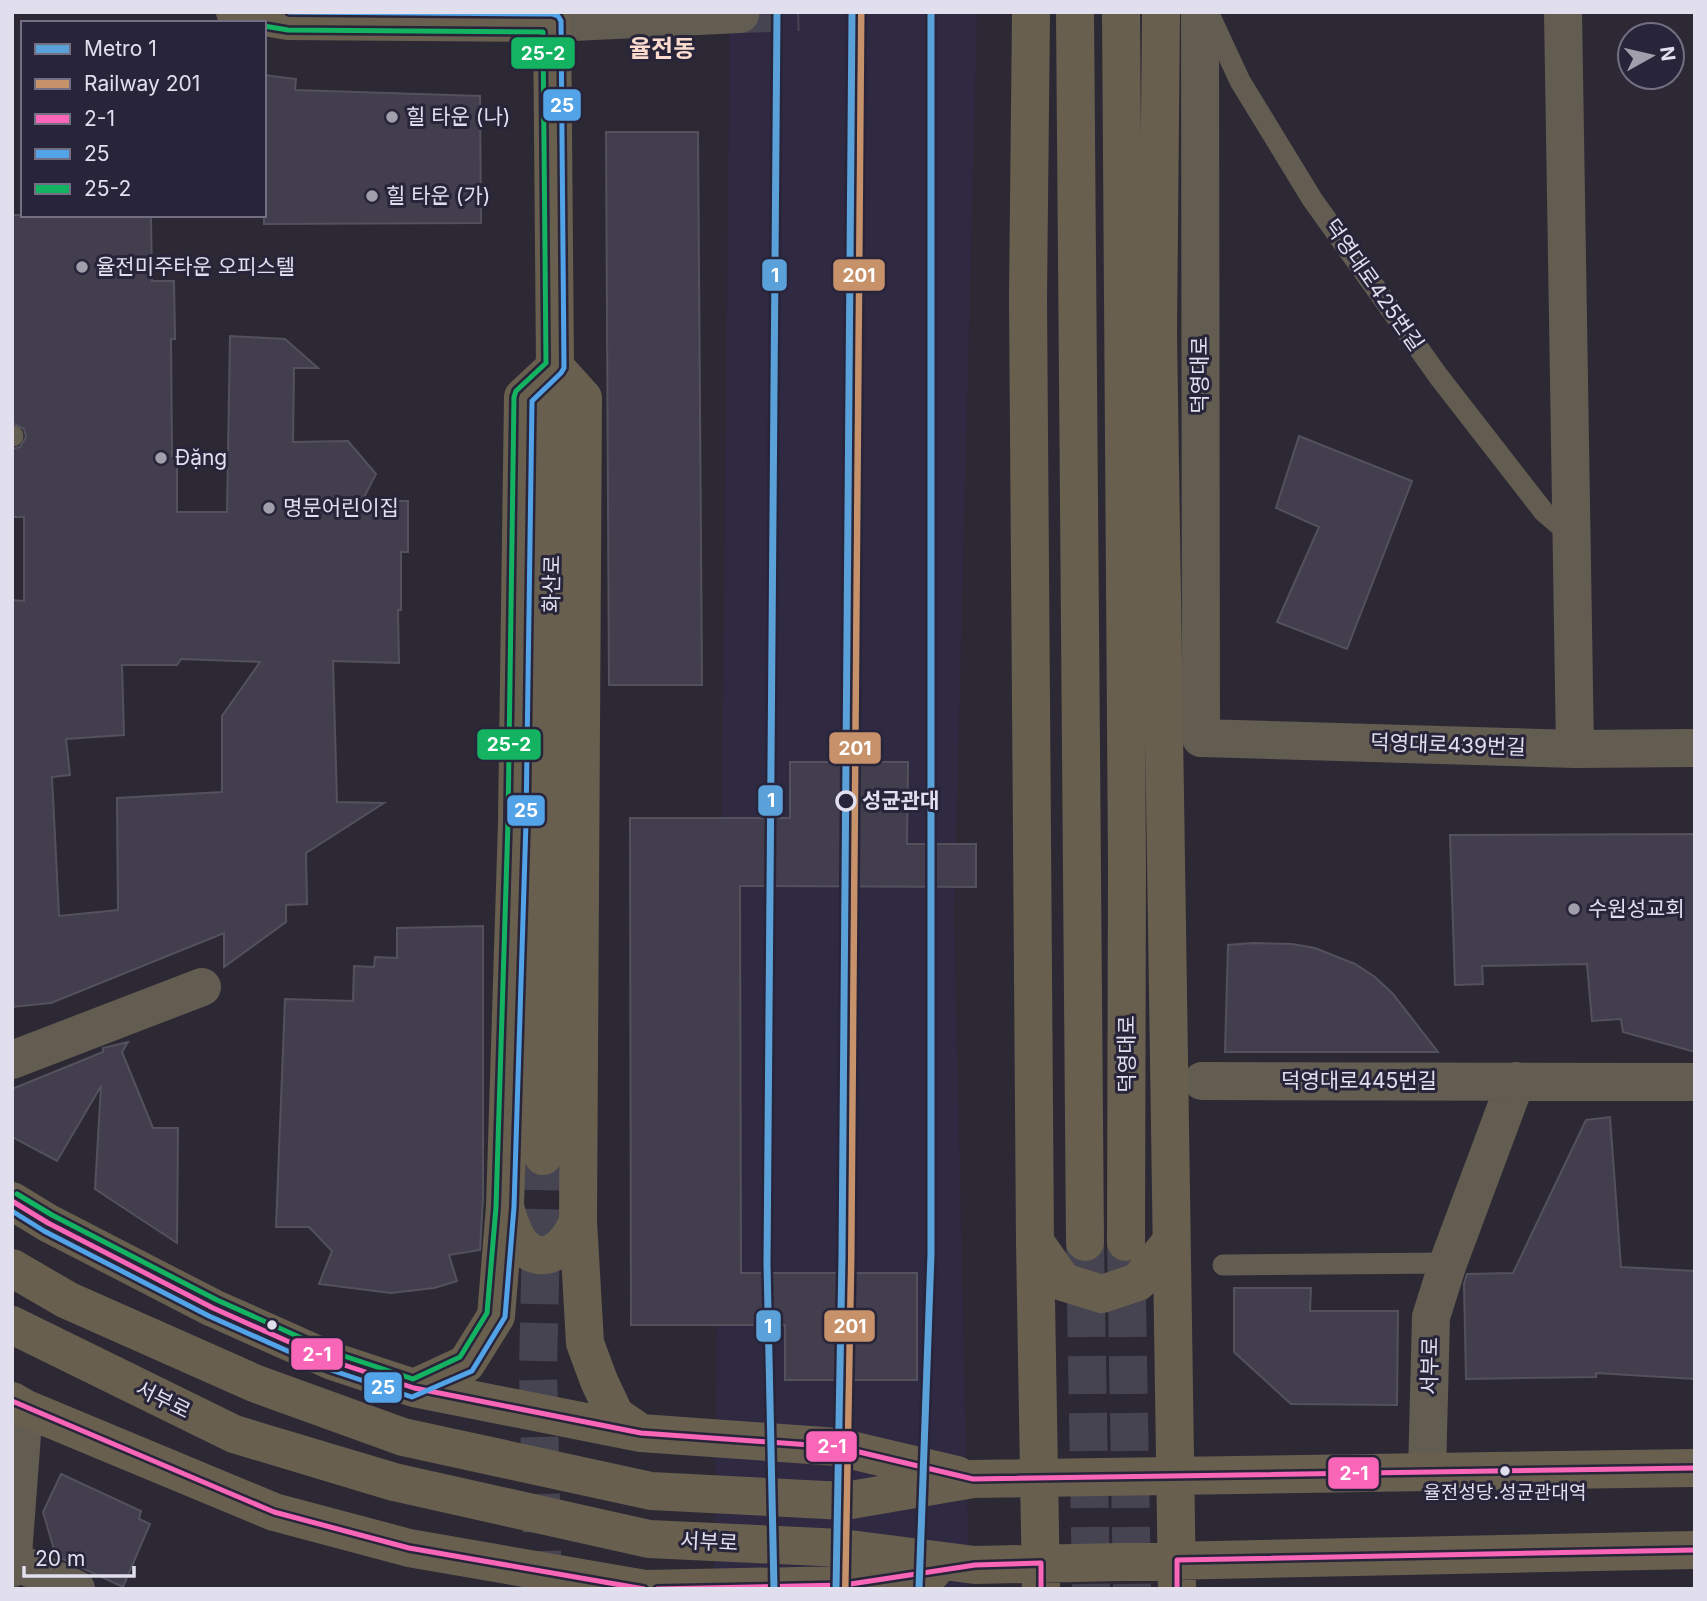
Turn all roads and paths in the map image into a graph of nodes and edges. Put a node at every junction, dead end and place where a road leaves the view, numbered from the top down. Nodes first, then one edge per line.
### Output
1 (235, 12) edge
2 (1031, 12) edge
3 (1075, 12) edge
4 (1121, 12) edge
5 (1161, 12) edge
6 (1200, 12) edge
7 (1208, 12) edge
8 (1563, 12) edge
9 (740, 14) dead end
10 (552, 18) edge
11 (555, 367) junction
12 (1572, 535) junction
13 (1201, 738) joint
14 (1695, 748) edge
15 (1575, 749) junction
16 (202, 987) dead end
17 (12, 1059) edge
18 (1516, 1081) junction
19 (1202, 1082) dead end
20 (1695, 1082) edge
21 (543, 1156) tunnel mouth
22 (12, 1201) edge
23 (505, 1208) junction
24 (578, 1221) junction
25 (1035, 1242) junction
26 (1085, 1242) tunnel mouth
27 (1126, 1242) tunnel mouth
28 (1171, 1242) junction
29 (1448, 1263) junction
30 (1223, 1265) dead end
31 (12, 1269) edge
32 (12, 1325) edge
33 (414, 1388) junction
34 (18, 1404) edge
35 (641, 1433) junction
36 (1695, 1468) edge
37 (1427, 1472) junction
38 (1176, 1476) junction
39 (1039, 1478) junction
40 (973, 1479) junction
41 (409, 1548) junction
42 (1695, 1550) edge
43 (12, 1560) edge
44 (975, 1565) junction
45 (12, 1568) edge
46 (1177, 1574) edge
47 (1041, 1576) edge
48 (76, 1589) edge
49 (480, 1589) edge
50 (645, 1589) edge

1 - 10 street
2 - 25 street
3 - 26 street, 덕영대로
4 - 27 street, 덕영대로
5 - 28 street
6 - 13 street, 덕영대로
7 - 12 lane, 덕영대로425번길
8 - 12 street
9 - 10 street
10 - 11 street, 화산로
11 - 21 street, 화산로
11 - 23 street
11 - 24 street
12 - 15 street
13 - 15 street, 덕영대로439번길
14 - 15 street, 덕영대로439번길
16 - 17 street
18 - 19 street, 덕영대로445번길
18 - 20 street, 덕영대로445번길
18 - 29 street
22 - 33 street
23 - 24 street
23 - 33 street
24 - 35 street
25 - 28 street
25 - 39 street
28 - 38 street
29 - 30 lane
29 - 37 street, 서부로
31 - 40 street
32 - 44 street, 서부로
33 - 35 street
34 - 41 street, 서부로
34 - 43 street
35 - 40 street
36 - 37 street
37 - 38 street
38 - 39 street
38 - 46 street
39 - 40 street
39 - 47 street
41 - 49 street
41 - 50 street, 서부로
42 - 46 street, 서부로
43 - 45 street
43 - 48 street
44 - 47 street, 서부로
44 - 50 street, 서부로
46 - 47 street, 서부로

